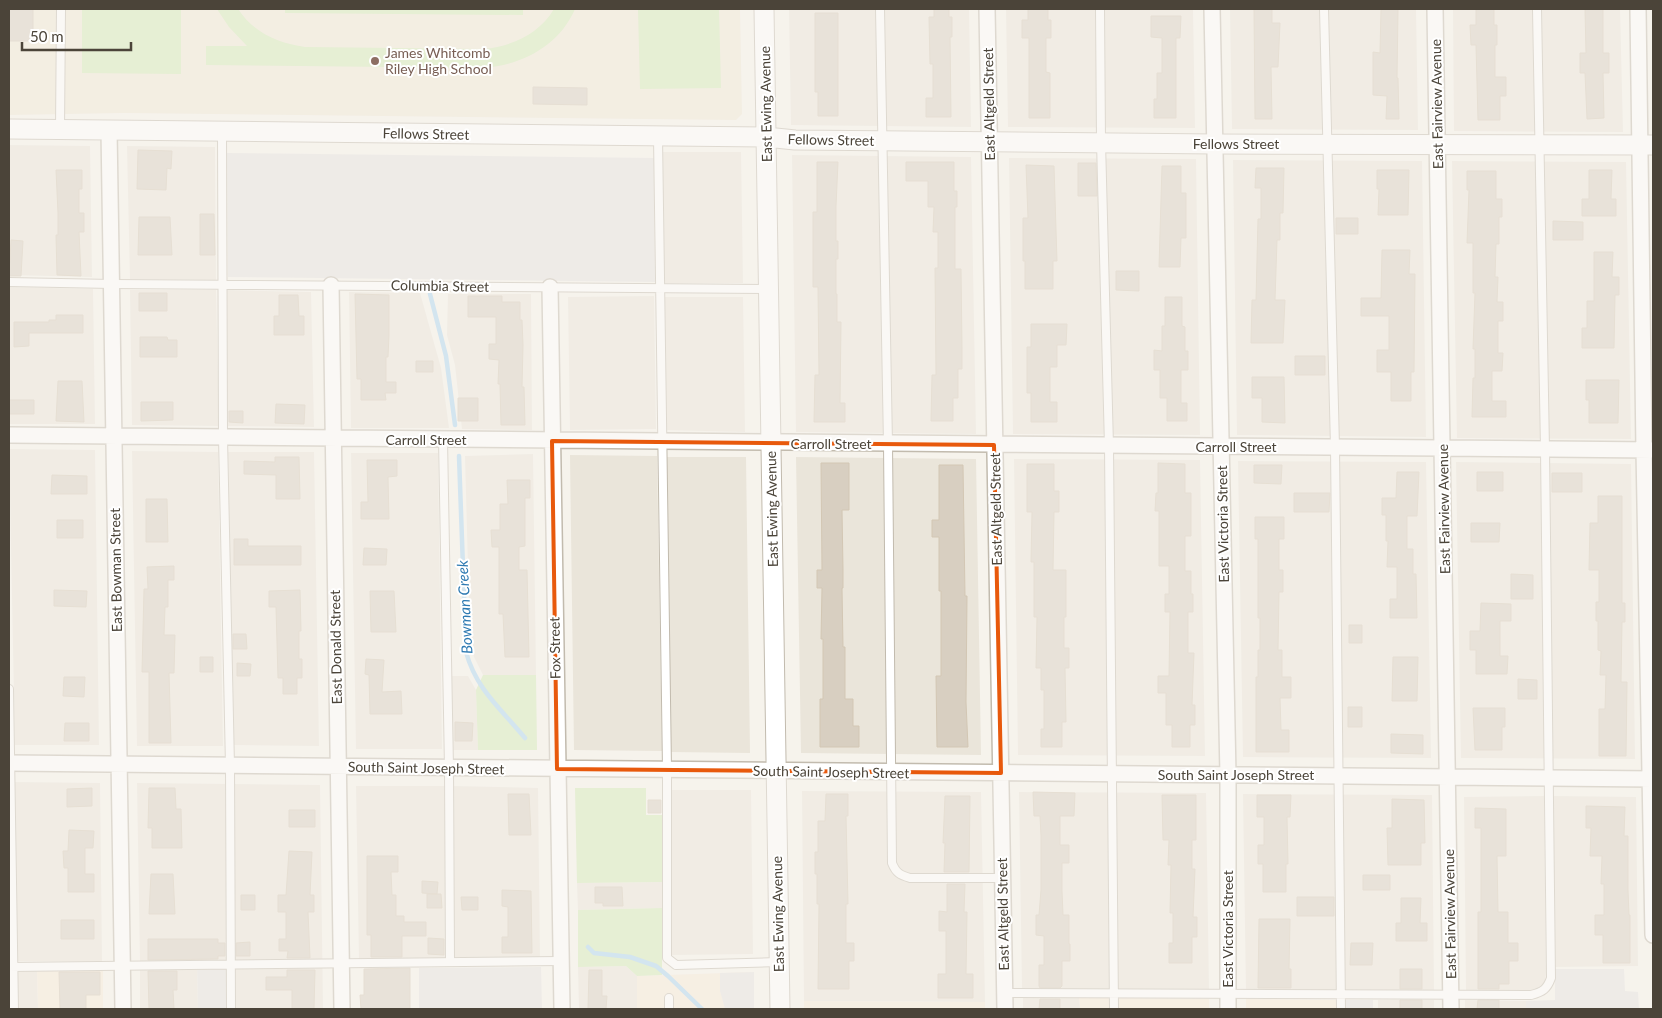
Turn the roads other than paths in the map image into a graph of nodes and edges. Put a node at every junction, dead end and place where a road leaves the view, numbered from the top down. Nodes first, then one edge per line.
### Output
1 (61, 9) edge
2 (764, 9) edge
3 (880, 9) edge
4 (987, 9) edge
5 (1100, 9) edge
6 (1212, 9) edge
7 (1324, 9) edge
8 (1435, 9) edge
9 (1537, 9) edge
10 (1638, 9) edge
11 (9, 129) edge
12 (60, 129) junction
13 (109, 130) junction
14 (222, 132) junction
15 (658, 137) junction
16 (766, 137) junction
17 (882, 141) junction
18 (990, 141) junction
19 (1101, 142) junction
20 (1215, 144) junction
21 (1328, 144) junction
22 (1437, 144) junction
23 (1540, 145) junction
24 (1647, 145) edge
25 (9, 282) edge
26 (112, 284) junction
27 (223, 284) junction
28 (331, 285) junction
29 (550, 287) junction
30 (660, 288) junction
31 (769, 289) junction
32 (9, 436) edge
33 (114, 436) junction
34 (223, 437) junction
35 (333, 439) junction
36 (443, 440) junction
37 (552, 441) junction
38 (662, 442) junction
39 (772, 443) junction
40 (888, 444) junction
41 (994, 445) junction
42 (1109, 446) junction
43 (1221, 447) junction
44 (1335, 447) junction
45 (1443, 448) junction
46 (1546, 449) junction
47 (1649, 450) edge
48 (9, 689) edge
49 (9, 763) edge
50 (119, 764) junction
51 (230, 766) junction
52 (338, 767) junction
53 (449, 768) junction
54 (557, 769) junction
55 (667, 770) junction
56 (776, 772) junction
57 (891, 773) junction
58 (1001, 773) junction
59 (1112, 774) junction
60 (1228, 775) junction
61 (1338, 776) junction
62 (1448, 776) junction
63 (1548, 777) junction
64 (1652, 779) edge
65 (1002, 878) junction
66 (1653, 935) edge
67 (561, 961) junction
68 (450, 962) junction
69 (778, 962) junction
70 (341, 964) junction
71 (230, 965) junction
72 (122, 966) junction
73 (11, 967) edge
74 (1004, 993) junction
75 (1114, 994) junction
76 (1341, 995) junction
77 (669, 998) dead end
78 (1228, 1002) edge
79 (1451, 1003) edge
80 (14, 1009) edge
81 (123, 1009) edge
82 (231, 1009) edge
83 (342, 1009) edge
84 (562, 1009) edge
85 (669, 1009) edge
86 (780, 1009) edge
87 (1005, 1009) edge
88 (1114, 1009) edge
89 (1341, 1009) edge

1 - 12 lane
2 - 16 street, East Ewing Avenue
3 - 17 lane
4 - 18 street, East Altgeld Street
5 - 19 lane
6 - 20 street, East Victoria Street
7 - 21 lane
8 - 22 street, East Fairview Avenue
9 - 23 lane
10 - 24 street
11 - 12 street, Fellows Street
12 - 13 street, Fellows Street
13 - 14 street, Fellows Street
13 - 26 street, East Bowman Street
14 - 15 street, Fellows Street
14 - 27 lane
15 - 16 street, Fellows Street
15 - 30 lane
16 - 17 street, Fellows Street
16 - 31 street, East Ewing Avenue
17 - 18 street, Fellows Street
17 - 40 lane
18 - 19 street, Fellows Street
18 - 41 street, East Altgeld Street
19 - 20 street, Fellows Street
19 - 42 lane
20 - 21 street, Fellows Street
20 - 43 street, East Victoria Street
21 - 22 street, Fellows Street
21 - 44 lane
22 - 23 street, Fellows Street
22 - 45 street, East Fairview Avenue
23 - 24 street, Fellows Street
23 - 46 lane
24 - 47 street
25 - 26 lane, Columbia Street
26 - 27 lane, Columbia Street
26 - 33 street, East Bowman Street
27 - 28 lane, Columbia Street
27 - 34 lane
28 - 29 lane, Columbia Street
28 - 35 street, East Donald Street
29 - 30 lane, Columbia Street
29 - 37 street, Fox Street
30 - 31 lane, Columbia Street
30 - 38 lane
31 - 39 street, East Ewing Avenue
32 - 33 street, Carroll Street
33 - 34 street, Carroll Street
33 - 50 street, East Bowman Street
34 - 35 street, Carroll Street
34 - 51 lane
35 - 36 street, Carroll Street
35 - 52 street, East Donald Street
36 - 37 street, Carroll Street
36 - 53 lane
37 - 38 street, Carroll Street
37 - 54 street, Fox Street
38 - 39 street, Carroll Street
38 - 55 lane
39 - 40 street, Carroll Street
39 - 56 street, East Ewing Avenue
40 - 41 street, Carroll Street
40 - 57 lane
41 - 42 street, Carroll Street
41 - 58 street, East Altgeld Street
42 - 43 street, Carroll Street
42 - 59 lane
43 - 44 street, Carroll Street
43 - 60 street, East Victoria Street
44 - 45 street, Carroll Street
44 - 61 lane
45 - 46 street, Carroll Street
45 - 62 street, East Fairview Avenue
46 - 47 street, Carroll Street
46 - 63 lane
47 - 64 street
48 - 49 lane
49 - 50 street, South Saint Joseph Street
49 - 73 lane
50 - 51 street, South Saint Joseph Street
50 - 72 street, East Bowman Street
51 - 52 street, South Saint Joseph Street
51 - 71 lane
52 - 53 street, South Saint Joseph Street
52 - 70 street, East Donald Street
53 - 54 street, South Saint Joseph Street
53 - 68 lane
54 - 55 street, South Saint Joseph Street
54 - 67 street, Fox Street
55 - 56 street, South Saint Joseph Street
55 - 69 lane
56 - 57 street, South Saint Joseph Street
56 - 69 street, East Ewing Avenue
57 - 58 street, South Saint Joseph Street
57 - 65 lane
58 - 59 street, South Saint Joseph Street
58 - 65 street, East Altgeld Street
59 - 60 street, South Saint Joseph Street
59 - 75 lane
60 - 61 street, South Saint Joseph Street
60 - 78 street, East Victoria Street
61 - 62 street, South Saint Joseph Street
61 - 76 lane
62 - 63 street, South Saint Joseph Street
62 - 79 street, East Fairview Avenue
63 - 64 street, South Saint Joseph Street
63 - 79 lane
64 - 66 street
65 - 74 street, East Altgeld Street
67 - 68 lane
67 - 84 street, Fox Street
68 - 70 lane
69 - 86 street, East Ewing Avenue
70 - 71 lane
70 - 83 street, East Donald Street
71 - 72 lane
71 - 82 lane
72 - 73 lane
72 - 81 street, East Bowman Street
73 - 80 lane
74 - 75 lane
74 - 87 street, East Altgeld Street
75 - 78 lane
75 - 88 lane
76 - 78 lane
76 - 79 lane
76 - 89 lane
77 - 85 lane

